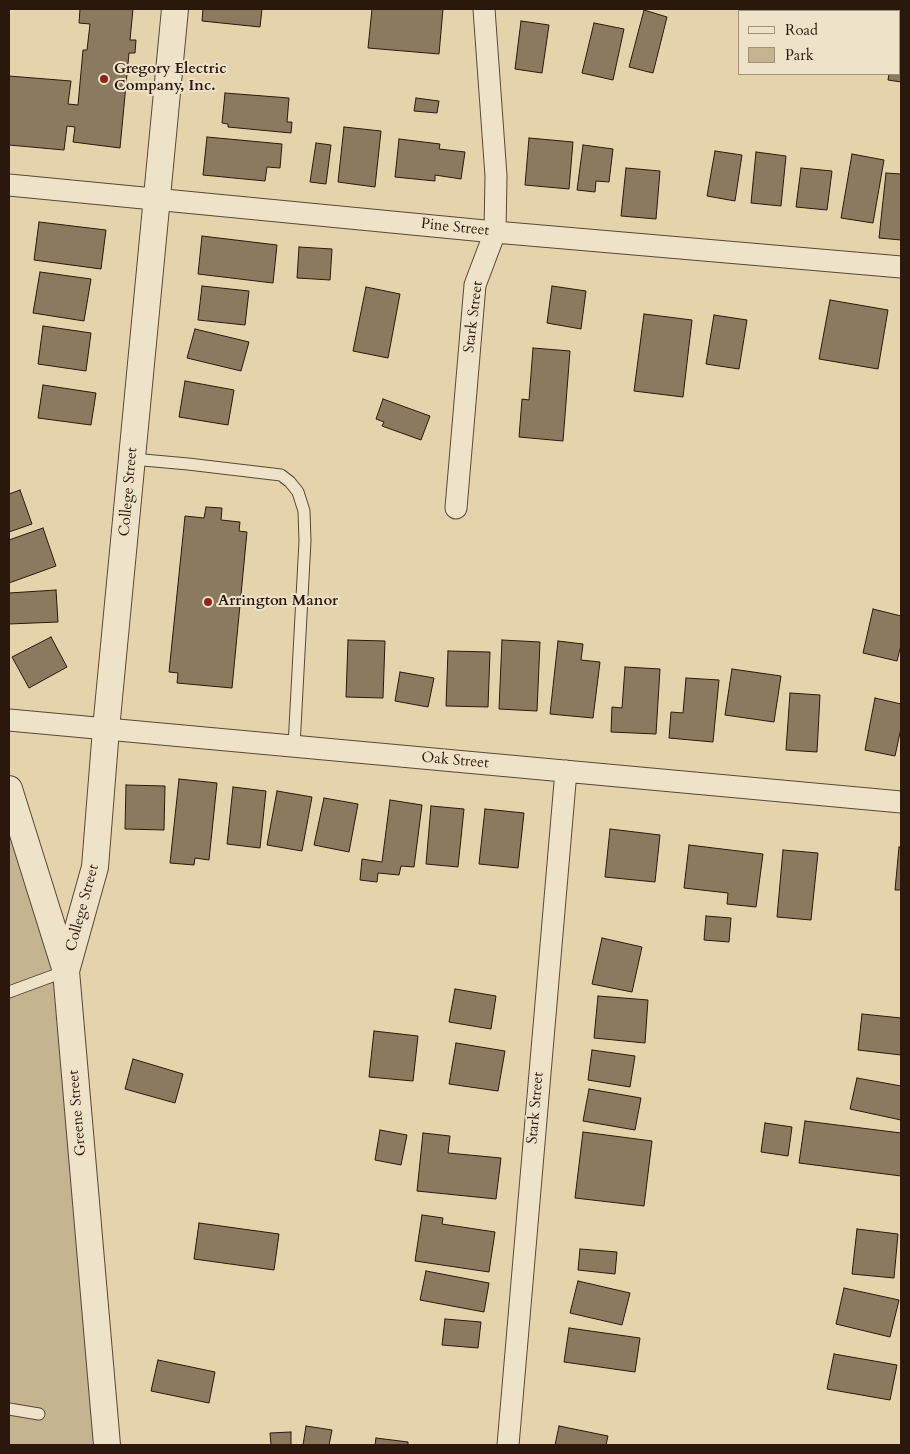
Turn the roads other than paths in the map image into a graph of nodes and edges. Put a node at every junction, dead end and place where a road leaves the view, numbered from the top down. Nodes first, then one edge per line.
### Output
1 (175, 9) edge
2 (484, 9) edge
3 (9, 185) edge
4 (157, 200) junction
5 (495, 232) junction
6 (901, 267) edge
7 (132, 459) junction
8 (456, 508) dead end
9 (9, 720) edge
10 (106, 729) junction
11 (294, 746) junction
12 (566, 771) junction
13 (9, 789) edge
14 (901, 802) edge
15 (66, 971) junction
16 (9, 992) edge
17 (9, 1409) edge
18 (39, 1414) dead end
19 (107, 1445) edge
20 (508, 1445) edge

1 - 4 street, College Street
2 - 5 street, Stark Street
3 - 4 street, Pine Street
4 - 5 street, Pine Street
4 - 7 street, College Street
5 - 6 street, Pine Street
5 - 8 street, Stark Street
7 - 10 street, College Street
7 - 11 lane
9 - 10 street, Oak Street
10 - 11 street, Oak Street
10 - 15 street, College Street
11 - 12 street, Oak Street
12 - 14 street, Oak Street
12 - 20 street, Stark Street
13 - 15 street, Greene Street
15 - 16 lane
15 - 19 street, Greene Street
17 - 18 lane

